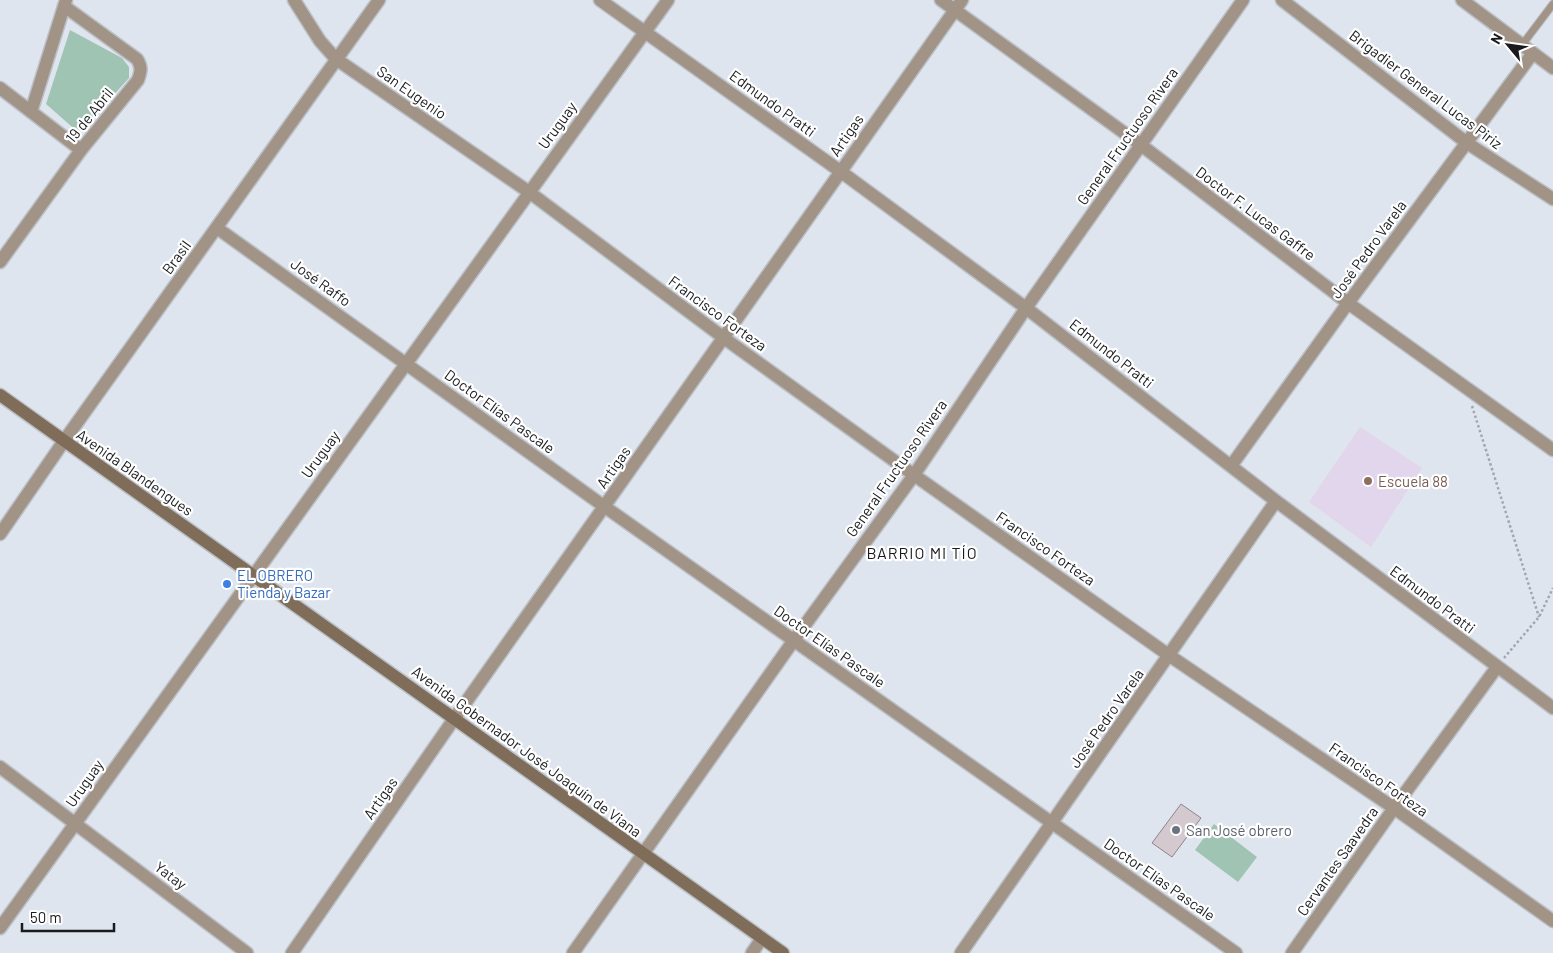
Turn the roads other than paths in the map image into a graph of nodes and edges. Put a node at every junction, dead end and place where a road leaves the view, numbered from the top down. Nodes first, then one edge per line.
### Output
1 (294, 0) edge
2 (380, 0) edge
3 (600, 0) edge
4 (668, 0) edge
5 (941, 0) edge
6 (962, 0) edge
7 (1242, 0) edge
8 (1282, 0) edge
9 (1462, 0) edge
10 (65, 3) edge
11 (1553, 4) edge
12 (955, 11) junction
13 (645, 31) junction
14 (1522, 45) junction
15 (1533, 53) junction
16 (336, 59) junction
17 (1553, 68) edge
18 (0, 88) edge
19 (31, 112) junction
20 (1467, 143) junction
21 (1140, 146) junction
22 (81, 150) junction
23 (840, 171) junction
24 (529, 192) junction
25 (1553, 199) edge
26 (217, 228) junction
27 (0, 262) edge
28 (1348, 303) junction
29 (1026, 308) junction
30 (724, 338) junction
31 (405, 364) junction
32 (0, 395) edge
33 (64, 441) junction
34 (1553, 450) edge
35 (1231, 466) junction
36 (914, 474) junction
37 (1276, 501) junction
38 (605, 507) junction
39 (0, 534) edge
40 (252, 575) junction
41 (794, 640) junction
42 (1170, 656) junction
43 (1497, 667) junction
44 (1553, 708) edge
45 (454, 720) junction
46 (0, 767) edge
47 (1394, 808) junction
48 (76, 823) junction
49 (1052, 823) junction
50 (642, 853) junction
51 (1553, 921) edge
52 (0, 928) edge
53 (762, 938) junction
54 (247, 953) edge
55 (292, 953) edge
56 (573, 953) edge
57 (752, 953) edge
58 (783, 953) edge
59 (961, 953) edge
60 (1236, 953) edge
61 (1292, 953) edge

1 - 16 street, San Eugenio
2 - 16 street, Brasil
3 - 13 street, Edmundo Pratti
4 - 13 street, Uruguay
5 - 12 street, Doctor F. Lucas Gaffre
6 - 12 street, Artigas
7 - 21 street, General Fructuoso Rivera
8 - 20 street, Brigadier General Lucas Piriz
9 - 14 street
10 - 19 street, 19 de Abril
10 - 22 street, 19 de Abril
11 - 14 lane
12 - 21 street, Doctor F. Lucas Gaffre
12 - 23 street, Artigas
13 - 23 street, Edmundo Pratti
13 - 24 street, Uruguay
14 - 15 street
15 - 17 street
15 - 20 street, José Pedro Varela
16 - 24 street, San Eugenio
16 - 26 street, Brasil
18 - 19 street
19 - 22 street
20 - 25 street, Brigadier General Lucas Piriz
20 - 28 street, José Pedro Varela
21 - 28 street, Doctor F. Lucas Gaffre
21 - 29 street, General Fructuoso Rivera
22 - 27 street, 19 de Abril
23 - 29 street, Edmundo Pratti
23 - 30 street, Artigas
24 - 30 street, Francisco Forteza
24 - 31 street, Uruguay
26 - 31 street, José Raffo
26 - 33 street, Brasil
28 - 34 street, Doctor F. Lucas Gaffre
28 - 35 street, José Pedro Varela
29 - 35 street, Edmundo Pratti
29 - 36 street, General Fructuoso Rivera
30 - 36 street, Francisco Forteza
30 - 38 street, Artigas
31 - 38 street, Doctor Elías Pascale
31 - 40 street, Uruguay
32 - 33 street, Avenida Blandengues
33 - 39 street, Brasil
33 - 40 street, Avenida Blandengues
35 - 37 street, Edmundo Pratti
36 - 41 street, General Fructuoso Rivera
36 - 42 street, Francisco Forteza
37 - 42 street, José Pedro Varela
37 - 43 street, Edmundo Pratti
38 - 41 street, Doctor Elías Pascale
38 - 45 street, Artigas
40 - 45 street, Avenida Gobernador José Joaquín de Viana
40 - 48 street, Uruguay
41 - 49 street, Doctor Elías Pascale
41 - 50 street, General Fructuoso Rivera
42 - 47 street, Francisco Forteza
42 - 49 street, José Pedro Varela
43 - 44 street, Edmundo Pratti
43 - 47 street, Cervantes Saavedra
45 - 50 street, Avenida Gobernador José Joaquín de Viana
45 - 55 street, Artigas
46 - 48 street, Yatay
47 - 51 street, Francisco Forteza
47 - 61 street, Cervantes Saavedra
48 - 52 street, Uruguay
48 - 54 street, Yatay
49 - 59 street, José Pedro Varela
49 - 60 street, Doctor Elías Pascale
50 - 53 street, Avenida Gobernador José Joaquín de Viana
50 - 56 street, General Fructuoso Rivera
53 - 57 street
53 - 58 street, Avenida Gobernador José Joaquín de Viana

